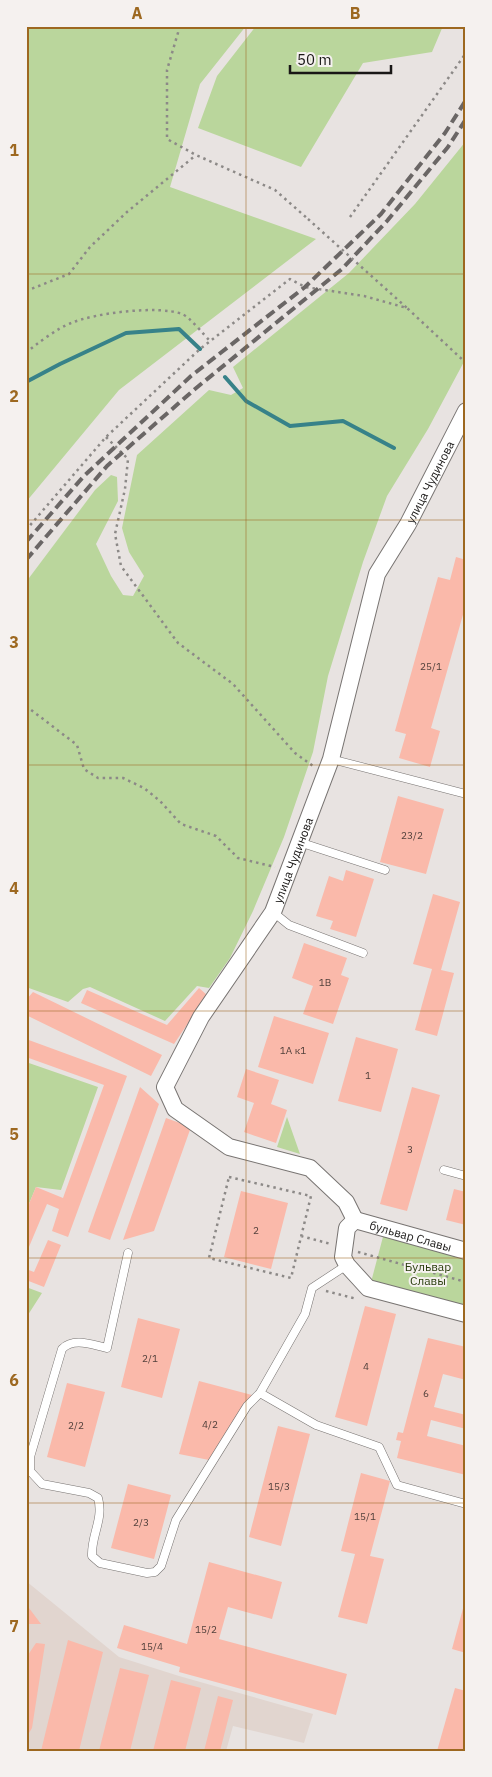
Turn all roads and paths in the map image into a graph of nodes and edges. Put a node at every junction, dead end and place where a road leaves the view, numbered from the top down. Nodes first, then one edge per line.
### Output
1 (180, 26) edge
2 (466, 53) edge
3 (196, 155) junction
4 (350, 217) dead end
5 (26, 291) edge
6 (407, 308) junction
7 (210, 341) junction
8 (26, 353) edge
9 (466, 363) edge
10 (466, 411) edge
11 (106, 437) junction
12 (26, 530) edge
13 (26, 706) edge
14 (330, 758) junction
15 (324, 775) junction
16 (466, 794) edge
17 (299, 842) junction
18 (289, 870) junction
19 (385, 870) dead end
20 (273, 912) junction
21 (363, 953) dead end
22 (444, 1170) dead end
23 (466, 1176) edge
24 (354, 1220) junction
25 (301, 1236) junction
26 (344, 1248) junction
27 (466, 1251) edge
28 (128, 1253) dead end
29 (347, 1265) junction
30 (466, 1282) edge
31 (466, 1314) edge
32 (260, 1393) junction
33 (466, 1504) edge

1 - 3 path
2 - 4 path
3 - 5 path
3 - 6 path, bridge
6 - 7 path
6 - 9 path
7 - 8 path
7 - 11 path
10 - 14 street, улица Чудинова
11 - 12 path
11 - 15 path
13 - 18 path
14 - 15 street, улица Чудинова
14 - 16 lane
15 - 17 street, улица Чудинова
17 - 18 street, улица Чудинова
17 - 19 lane
18 - 20 street, улица Чудинова
20 - 21 lane
20 - 24 street, улица Чудинова
22 - 23 lane
24 - 26 street
24 - 27 street, бульвар Славы
25 - 25 path
25 - 26 path
26 - 29 street
26 - 30 path
28 - 32 lane
29 - 31 street
29 - 32 lane
32 - 33 lane

